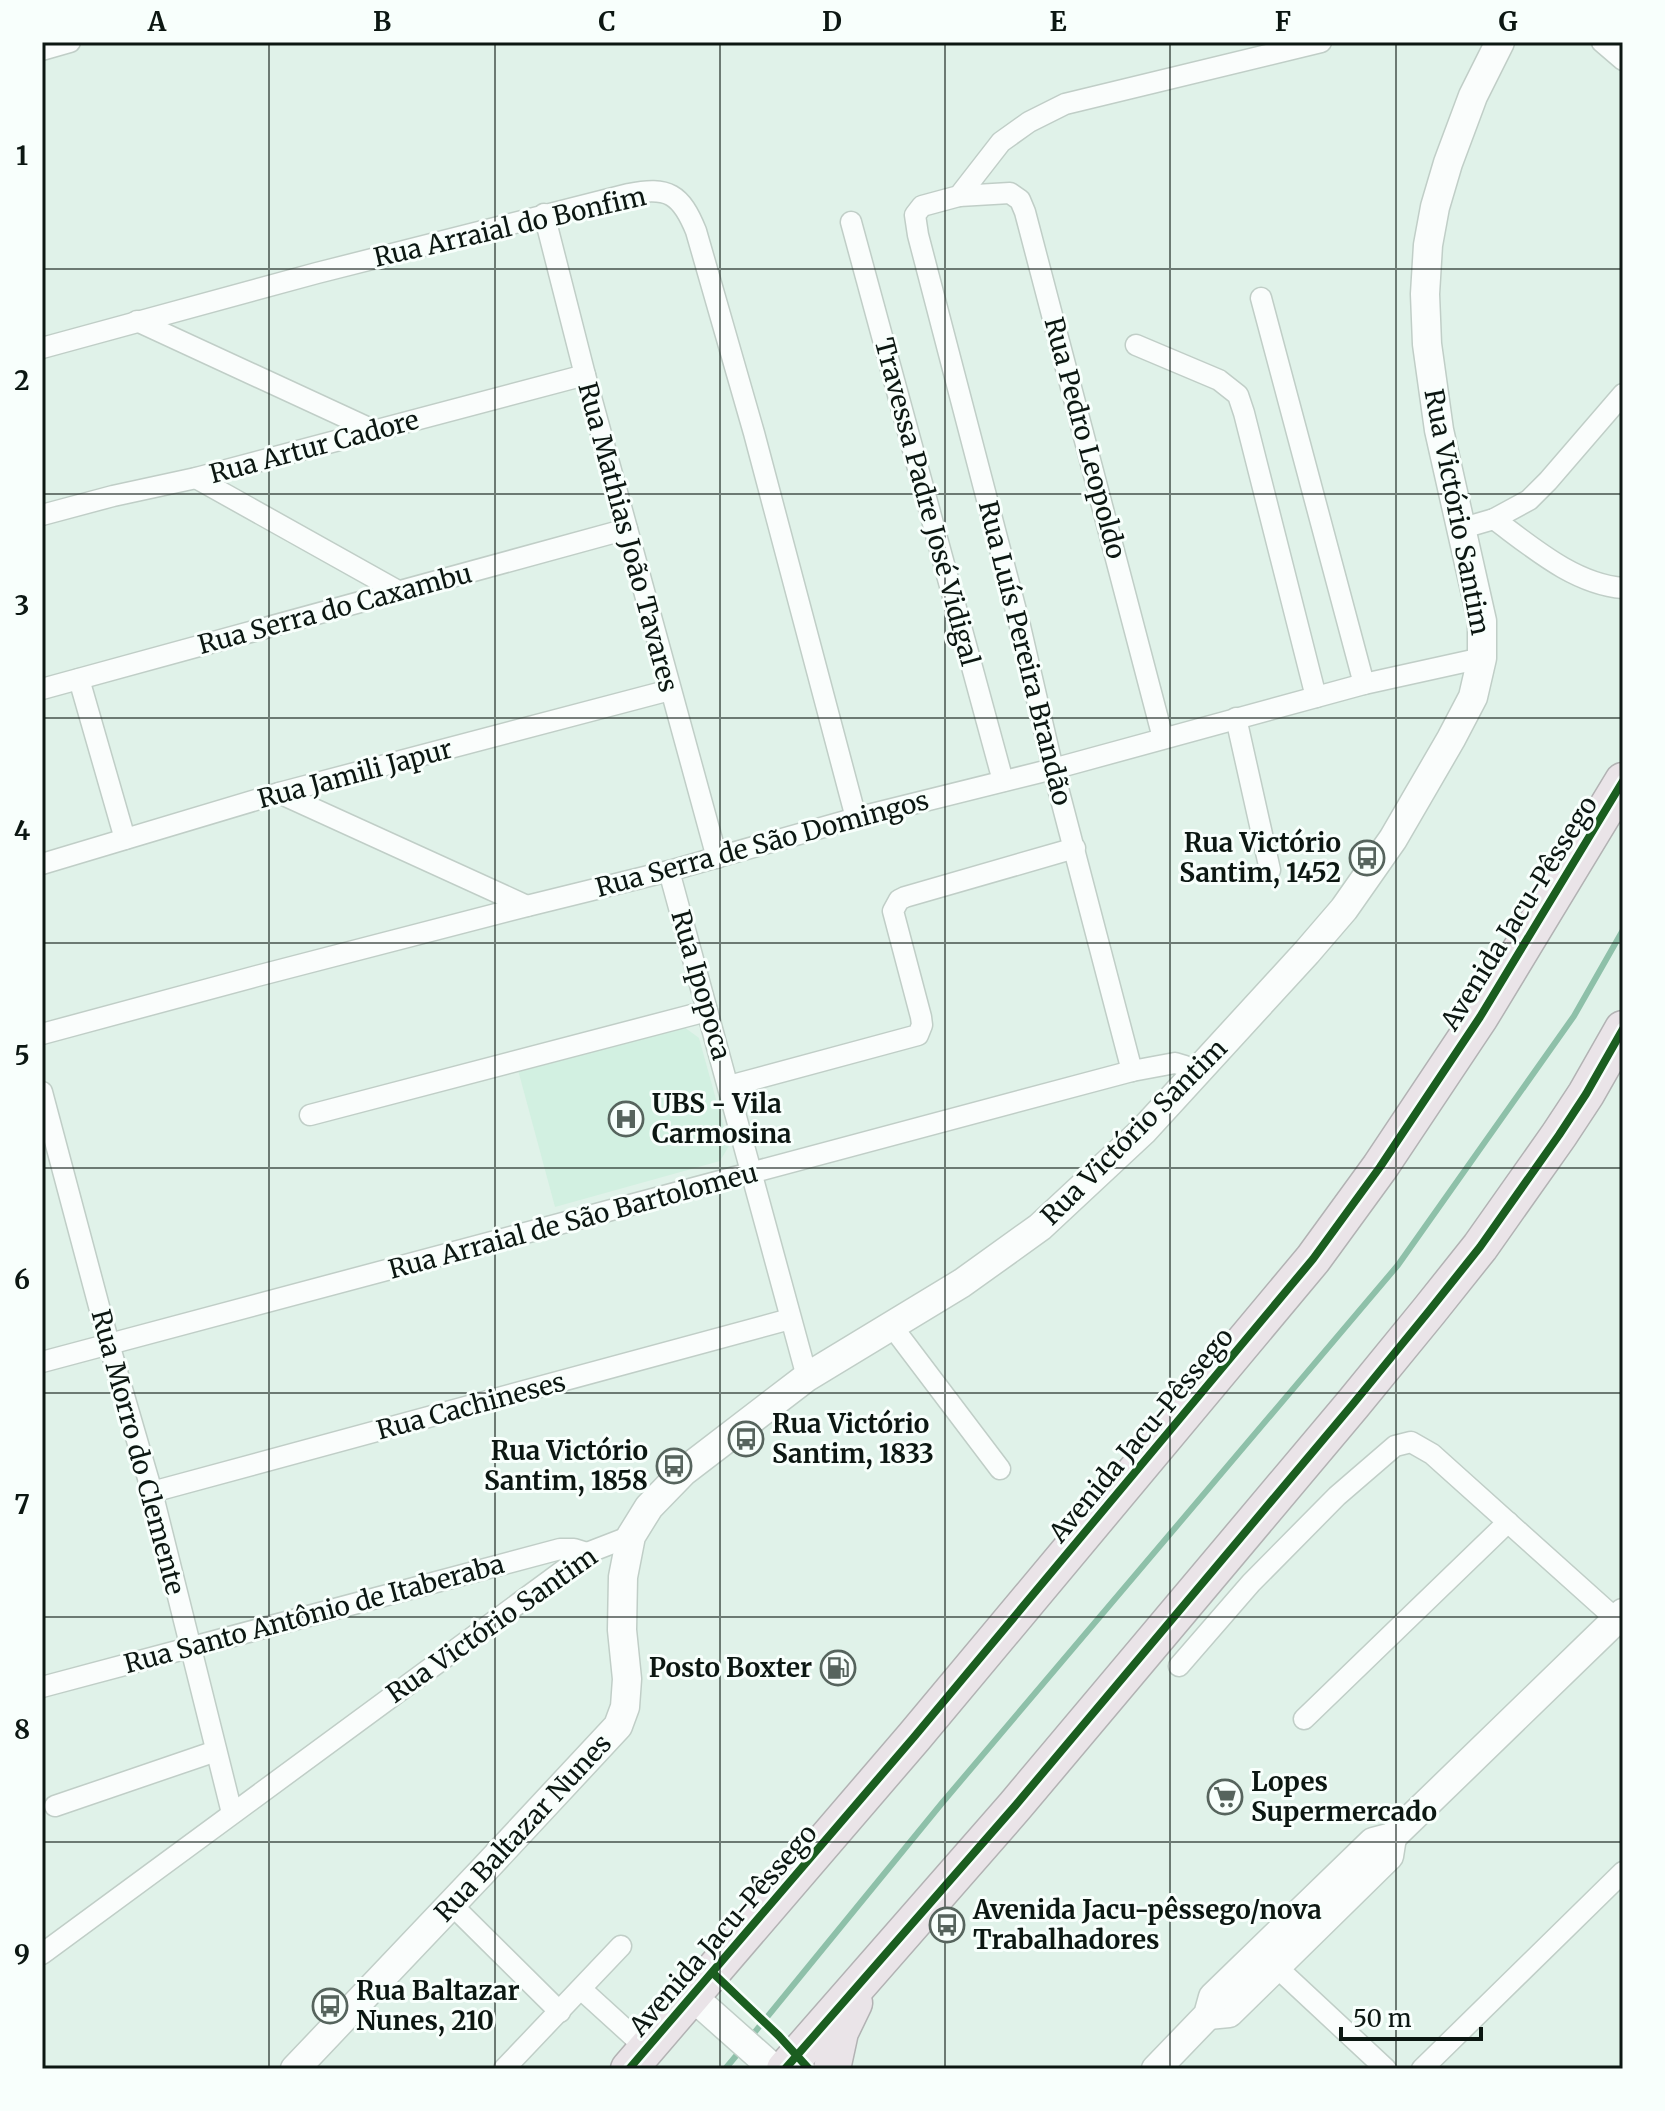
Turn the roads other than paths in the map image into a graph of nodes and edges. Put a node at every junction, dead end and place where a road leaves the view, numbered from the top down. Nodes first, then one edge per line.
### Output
1 (70, 42) edge
2 (1321, 42) edge
3 (1500, 42) edge
4 (1602, 42) edge
5 (42, 50) edge
6 (1623, 60) edge
7 (959, 196) junction
8 (544, 214) junction
9 (851, 222) dead end
10 (1261, 298) dead end
11 (137, 321) junction
12 (1136, 345) dead end
13 (42, 348) edge
14 (585, 375) junction
15 (1623, 394) edge
16 (373, 430) junction
17 (196, 478) junction
18 (42, 515) edge
19 (1494, 519) junction
20 (1463, 528) junction
21 (627, 529) junction
22 (1623, 588) edge
23 (398, 591) junction
24 (1482, 658) junction
25 (79, 679) junction
26 (1364, 684) junction
27 (42, 689) edge
28 (670, 690) junction
29 (1316, 697) junction
30 (1236, 718) junction
31 (1163, 738) junction
32 (1053, 769) junction
33 (1003, 781) junction
34 (1623, 781) edge
35 (279, 793) junction
36 (856, 818) junction
37 (125, 839) junction
38 (1075, 848) junction
39 (717, 858) junction
40 (42, 864) edge
41 (1270, 870) dead end
42 (669, 871) junction
43 (527, 906) junction
44 (707, 1011) junction
45 (1623, 1029) edge
46 (42, 1034) edge
47 (1132, 1071) junction
48 (1194, 1075) junction
49 (729, 1086) junction
50 (42, 1092) edge
51 (310, 1115) dead end
52 (751, 1174) junction
53 (790, 1319) junction
54 (891, 1325) junction
55 (109, 1344) junction
56 (42, 1362) edge
57 (807, 1377) junction
58 (1000, 1469) dead end
59 (152, 1492) junction
60 (1508, 1522) junction
61 (631, 1536) junction
62 (587, 1553) junction
63 (1620, 1616) edge
64 (190, 1647) junction
65 (1179, 1666) dead end
66 (42, 1687) edge
67 (1304, 1719) dead end
68 (216, 1751) junction
69 (55, 1806) dead end
70 (232, 1813) junction
71 (1623, 1872) edge
72 (451, 1904) junction
73 (621, 1946) dead end
74 (42, 1954) edge
75 (1268, 1959) junction
76 (865, 1979) junction
77 (581, 1989) junction
78 (693, 1997) junction
79 (560, 2012) junction
80 (638, 2059) edge
81 (772, 2064) edge
82 (295, 2069) edge
83 (504, 2069) edge
84 (832, 2069) edge
85 (1156, 2069) edge
86 (1386, 2069) edge
87 (1422, 2069) edge

1 - 5 street
2 - 7 street
3 - 20 street, Rua Victório Santim
4 - 6 street
7 - 31 street, Rua Pedro Leopoldo
7 - 32 street, Rua Luís Pereira Brandão
8 - 11 street, Rua Arraial do Bonfim
8 - 14 street, Rua Mathias João Tavares
8 - 36 street, Rua Arraial do Bonfim
9 - 33 street, Travessa Padre José Vidigal
10 - 26 street
11 - 13 street, Rua Arraial do Bonfim
11 - 16 street
12 - 29 street
14 - 16 street, Rua Artur Cadore
14 - 21 street, Rua Mathias João Tavares
15 - 19 street
16 - 17 street, Rua Artur Cadore
17 - 18 street, Rua Artur Cadore
17 - 23 street
19 - 20 street
19 - 22 street
20 - 24 street, Rua Victório Santim
21 - 23 street, Rua Serra do Caxambu
21 - 28 street, Rua Mathias João Tavares
23 - 25 street, Rua Serra do Caxambu
24 - 26 street, Rua Serra de São Domingos
24 - 48 street, Rua Victório Santim
25 - 27 street, Rua Serra do Caxambu
25 - 37 street
26 - 29 street, Rua Serra de São Domingos
28 - 35 street, Rua Jamili Japur
28 - 39 street, Rua Mathias João Tavares
29 - 30 street, Rua Serra de São Domingos
30 - 31 street, Rua Serra de São Domingos
30 - 41 street
31 - 32 street, Rua Serra de São Domingos
32 - 33 street, Rua Serra de São Domingos
32 - 38 street, Rua Luís Pereira Brandão
33 - 36 street, Rua Serra de São Domingos
34 - 78 highway, Avenida Jacu-Pêssego
35 - 37 street, Rua Jamili Japur
35 - 43 street
36 - 39 street, Rua Serra de São Domingos
37 - 40 street, Rua Jamili Japur
38 - 47 street, Rua Luís Pereira Brandão
38 - 49 street
39 - 42 street, Rua Serra de São Domingos
42 - 43 street, Rua Serra de São Domingos
42 - 44 street, Rua Ipopoca
43 - 46 street, Rua Serra de São Domingos
44 - 49 street, Rua Ipopoca
44 - 51 street
45 - 76 highway
47 - 48 street, Rua Arraial de São Bartolomeu
47 - 52 street, Rua Arraial de São Bartolomeu
48 - 54 street, Rua Victório Santim
49 - 52 street, Rua Ipopoca
50 - 55 street, Rua Morro do Clemente
52 - 53 street, Rua Ipopoca
52 - 55 street, Rua Arraial de São Bartolomeu
53 - 57 street, Rua Ipopoca
53 - 59 street, Rua Cachineses
54 - 57 street, Rua Victório Santim
54 - 58 street
55 - 56 street, Rua Arraial de São Bartolomeu
55 - 59 street, Rua Morro do Clemente
57 - 61 street, Rua Victório Santim
59 - 64 street, Rua Morro do Clemente
60 - 63 street
60 - 65 street
60 - 67 street
61 - 62 street, Rua Victório Santim
61 - 72 street, Rua Baltazar Nunes
62 - 64 street, Rua Santo Antônio de Itaberaba
62 - 70 street, Rua Victório Santim
63 - 75 street
64 - 66 street, Rua Santo Antônio de Itaberaba
64 - 68 street, Rua Morro do Clemente
68 - 69 street
68 - 70 street, Rua Morro do Clemente
70 - 74 street, Rua Victório Santim
71 - 87 street
72 - 79 street
72 - 82 street, Rua Baltazar Nunes
73 - 77 street
75 - 85 street
75 - 86 street
76 - 81 highway
76 - 84 highway
77 - 79 street
77 - 80 street
78 - 80 highway, Avenida Jacu-Pêssego
78 - 81 street
79 - 83 street

